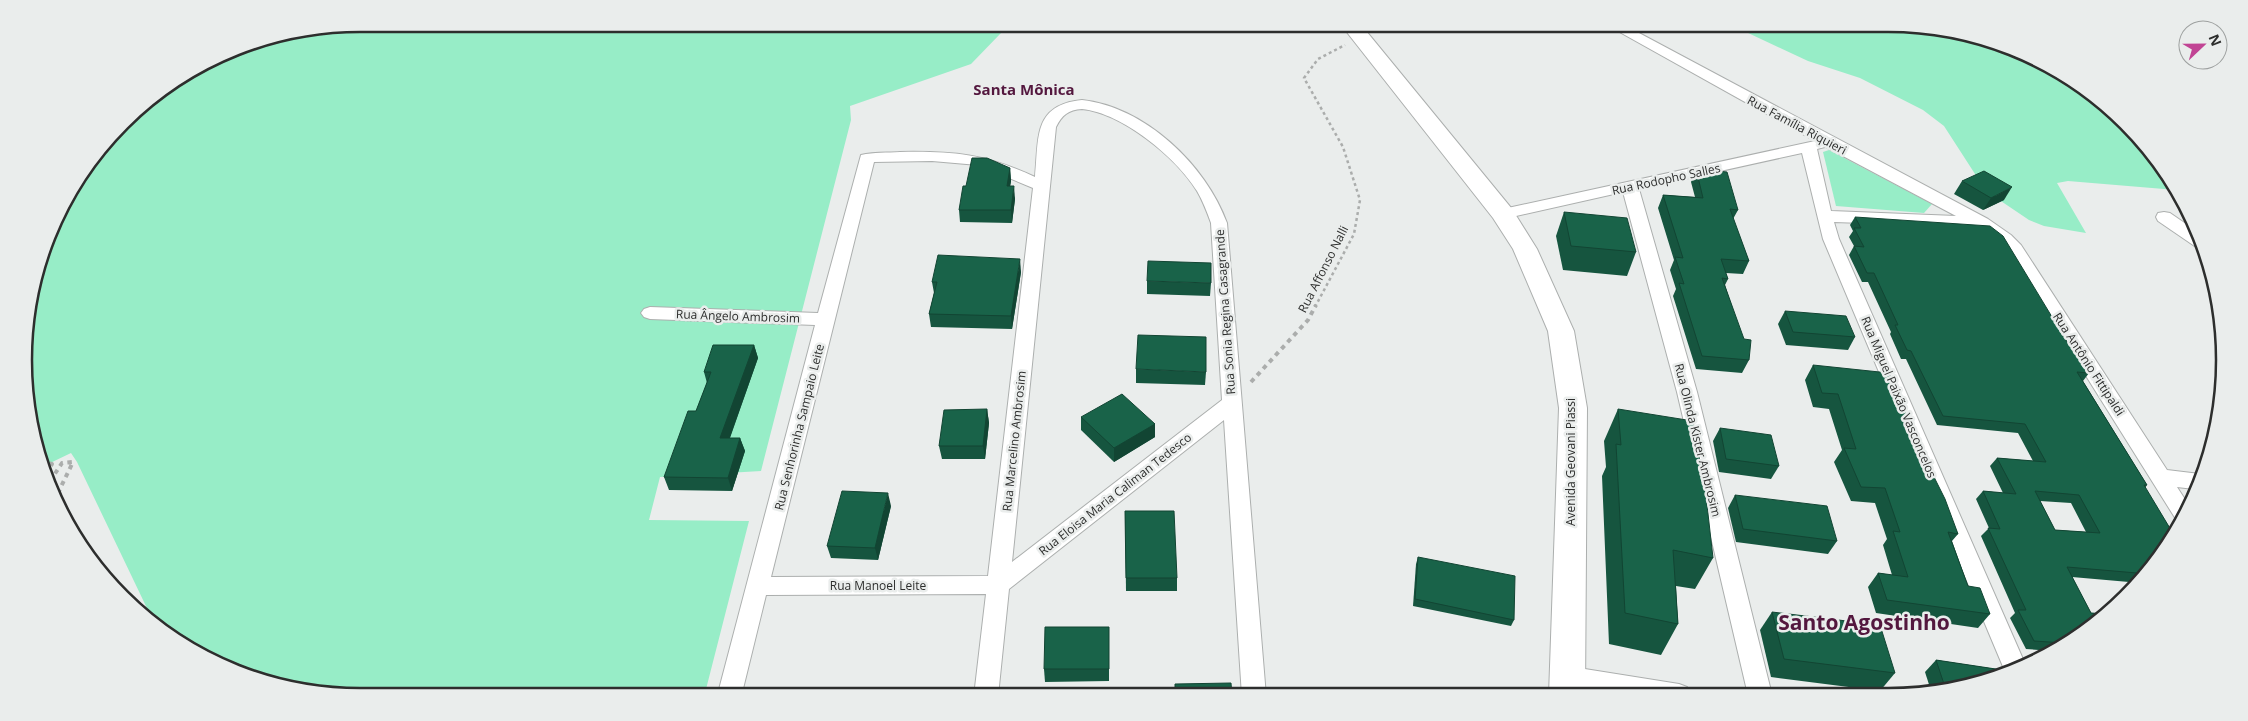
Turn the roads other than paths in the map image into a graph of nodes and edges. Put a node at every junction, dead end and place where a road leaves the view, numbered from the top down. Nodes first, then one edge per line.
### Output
1 (1358, 32) edge
2 (1627, 32) edge
3 (1828, 142) junction
4 (1809, 147) junction
5 (1042, 186) junction
6 (1630, 187) junction
7 (1503, 214) junction
8 (1824, 216) junction
9 (2164, 217) dead end
10 (1982, 223) junction
11 (2191, 236) edge
12 (650, 313) dead end
13 (826, 319) junction
14 (1232, 403) junction
15 (2162, 478) junction
16 (2193, 481) edge
17 (2180, 509) edge
18 (998, 585) junction
19 (758, 586) junction
20 (2014, 664) edge
21 (1566, 686) edge
22 (730, 688) edge
23 (987, 688) edge
24 (1253, 688) edge
25 (1591, 688) edge
26 (1758, 688) edge

1 - 7 main road, Avenida Geovani Piassi
2 - 3 street, Rua Família Riquieri
3 - 4 street, Rua Rodopho Salles
3 - 10 street, Rua Família Riquieri
4 - 6 street, Rua Rodopho Salles
4 - 8 street, Rua Miguel Paixão Vasconcelos
5 - 13 street, Rua Senhorinha Sampaio Leite
5 - 14 street, Rua Sonia Regina Casagrande
5 - 18 street, Rua Marcelino Ambrosim
6 - 7 street, Rua Rodopho Salles
6 - 26 street, Rua Olinda Kister Ambrosim
7 - 21 main road, Avenida Geovani Piassi
8 - 10 street
8 - 20 street, Rua Miguel Paixão Vasconcelos
9 - 11 street
10 - 15 street, Rua Antônio Fittipaldi
12 - 13 street, Rua Ângelo Ambrosim
13 - 19 street, Rua Senhorinha Sampaio Leite
14 - 18 street, Rua Eloisa Maria Caliman Tedesco
14 - 24 street, Rua Sonia Regina Casagrande
15 - 16 street
15 - 17 street, Rua Antônio Fittipaldi
18 - 19 street, Rua Manoel Leite
18 - 23 street, Rua Marcelino Ambrosim
19 - 22 street, Rua Senhorinha Sampaio Leite
21 - 25 street

